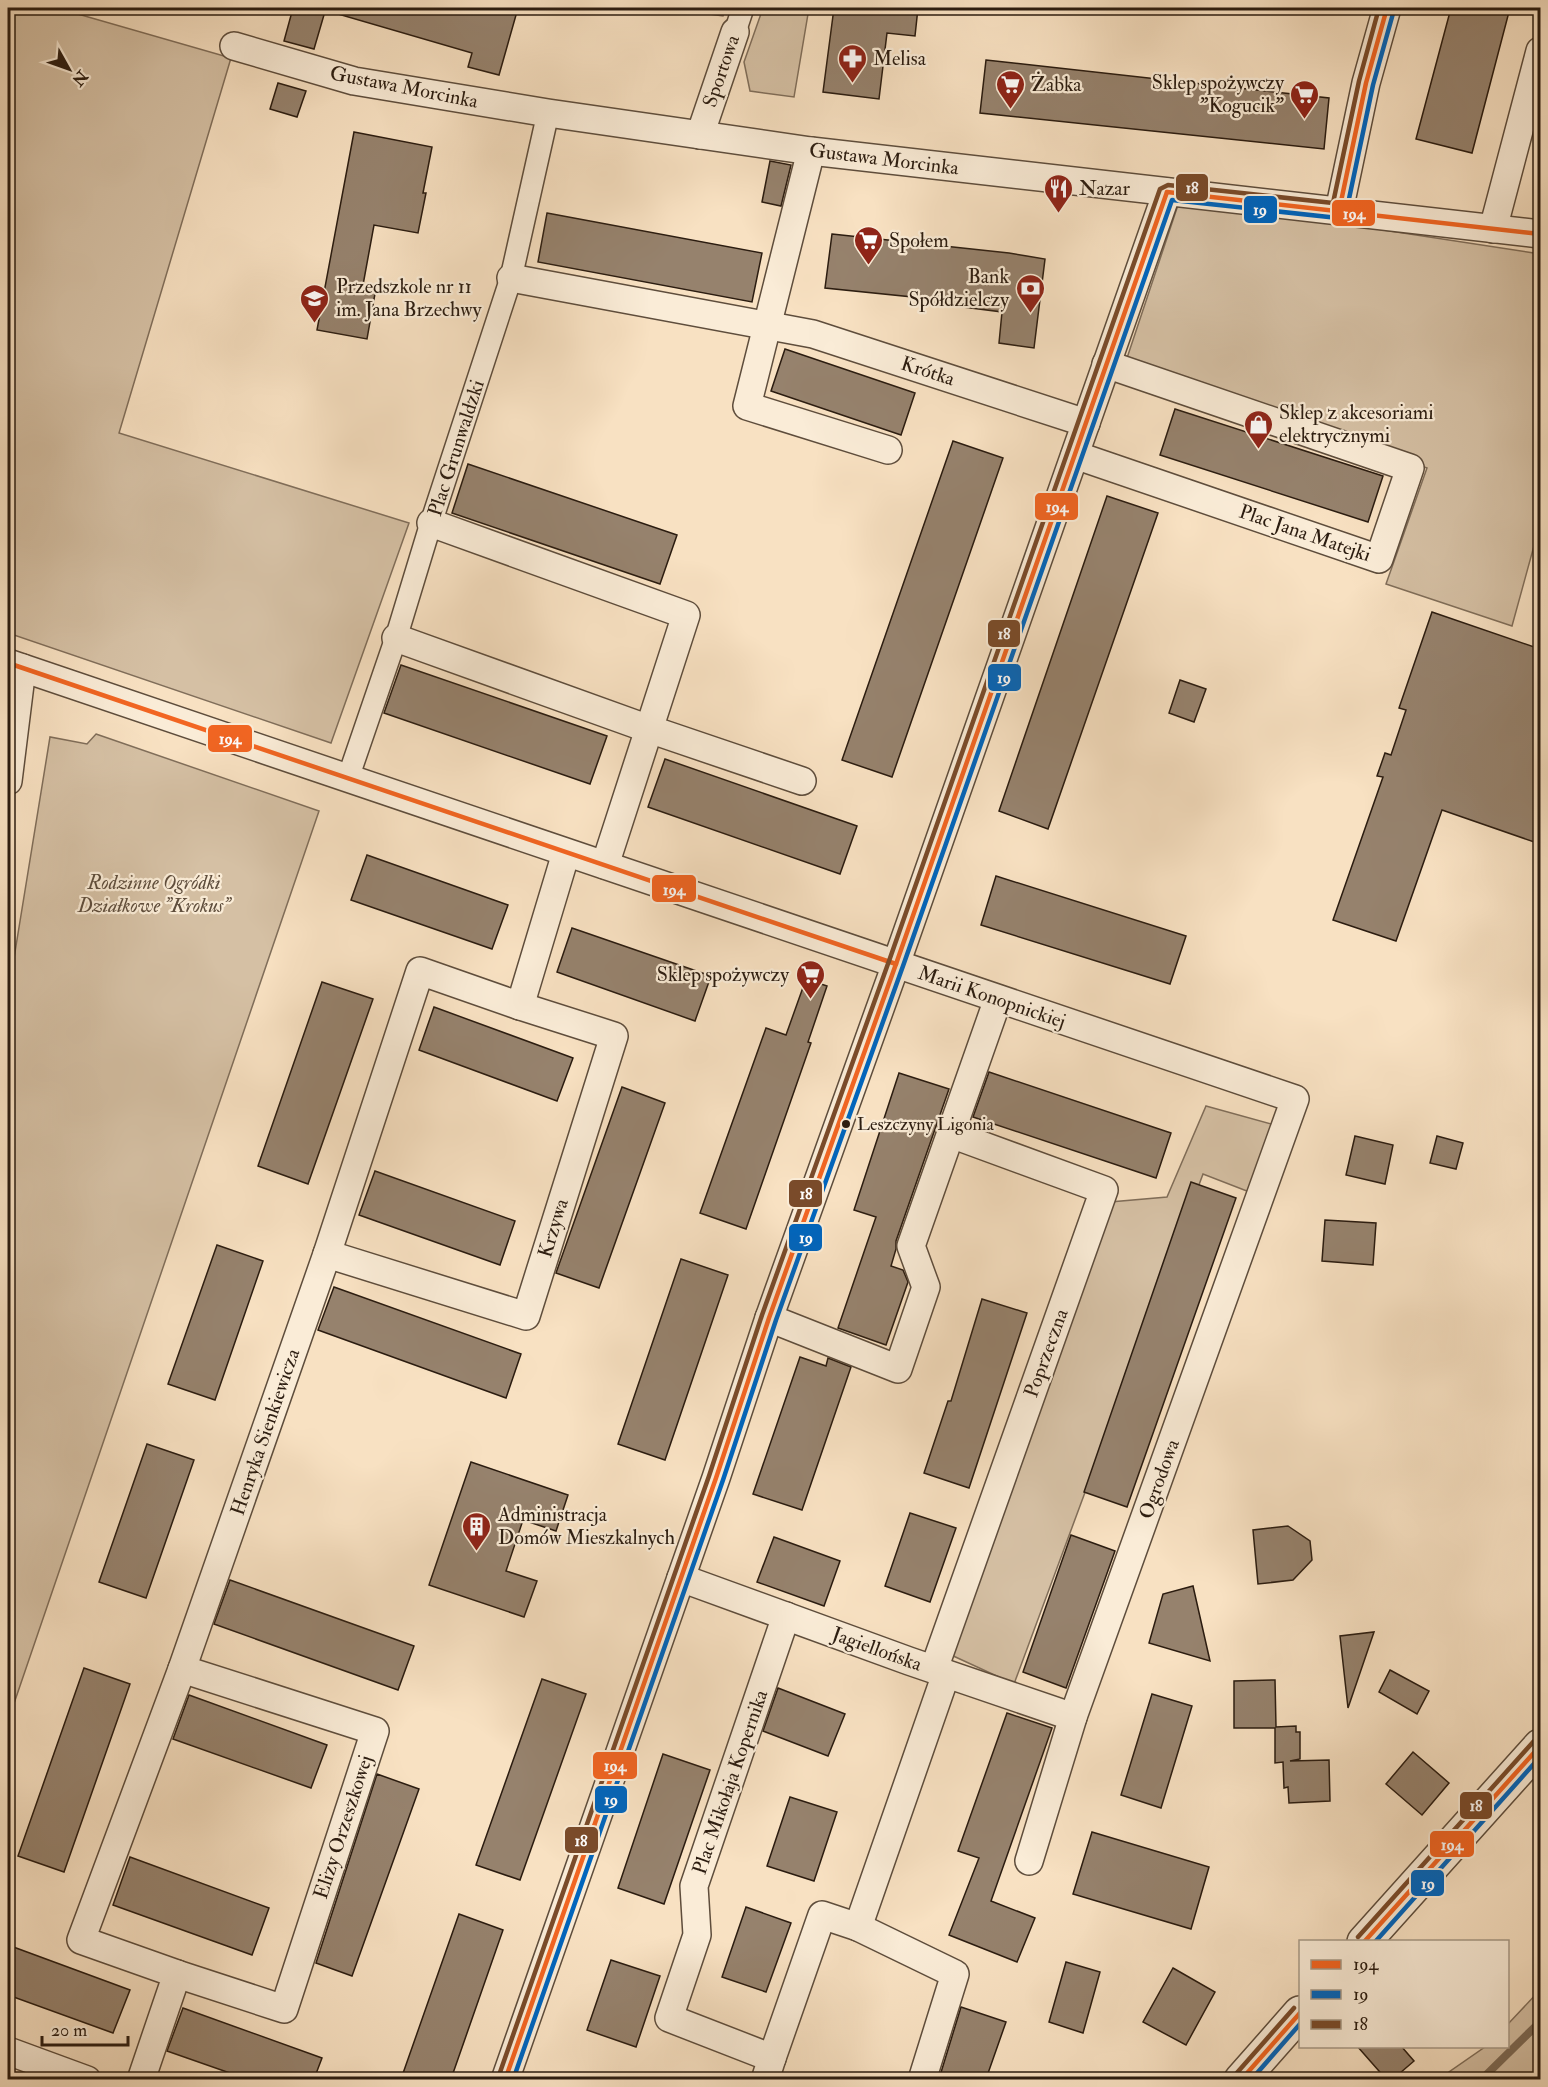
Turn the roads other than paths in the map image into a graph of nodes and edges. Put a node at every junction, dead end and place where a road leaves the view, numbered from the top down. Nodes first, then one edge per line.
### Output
1 (1387, 8) edge
2 (739, 20) edge
3 (234, 46) dead end
4 (1540, 51) edge
5 (548, 113) junction
6 (700, 135) junction
7 (812, 151) junction
8 (1167, 192) junction
9 (1339, 211) junction
10 (1493, 229) junction
11 (1540, 234) edge
12 (511, 278) junction
13 (768, 326) junction
14 (1106, 364) junction
15 (1086, 423) junction
16 (888, 450) dead end
17 (1075, 455) junction
18 (431, 523) junction
19 (396, 638) junction
20 (15, 666) edge
21 (649, 729) junction
22 (348, 778) junction
23 (802, 780) dead end
24 (8, 781) edge
25 (566, 852) junction
26 (604, 865) junction
27 (896, 964) junction
28 (998, 999) junction
29 (520, 1006) junction
30 (1295, 1099) joint
31 (951, 1134) junction
32 (327, 1254) junction
33 (769, 1318) junction
34 (681, 1578) junction
35 (786, 1616) junction
36 (182, 1669) junction
37 (940, 1672) junction
38 (1073, 1717) junction
39 (1540, 1746) edge
40 (1029, 1861) dead end
41 (858, 1927) junction
42 (1365, 1940) edge
43 (177, 1974) junction
44 (1299, 2014) edge
45 (8, 2051) edge
46 (769, 2068) edge
47 (35, 2071) edge
48 (87, 2079) edge
49 (141, 2079) edge
50 (505, 2079) edge
51 (922, 2079) edge
52 (1241, 2079) edge

1 - 9 street
2 - 6 street, Sportowa
3 - 5 street, Gustawa Morcinka
4 - 10 street
5 - 6 street, Gustawa Morcinka
5 - 12 street, Plac Grunwaldzki
6 - 7 street, Gustawa Morcinka
7 - 8 street, Gustawa Morcinka
7 - 13 street
8 - 9 street, Gustawa Morcinka
8 - 14 street
9 - 10 street, Gustawa Morcinka
10 - 11 street, Gustawa Morcinka
12 - 13 street, Krótka
12 - 18 street, Plac Grunwaldzki
13 - 15 street, Krótka
13 - 16 street
14 - 15 street
14 - 17 street, Plac Jana Matejki
15 - 17 street
17 - 27 street
18 - 19 street, Plac Grunwaldzki
18 - 21 street
19 - 21 street
19 - 22 street, Plac Grunwaldzki
20 - 22 street, Marii Konopnickiej
20 - 24 street
21 - 23 street
21 - 26 street
22 - 25 street, Marii Konopnickiej
25 - 26 street, Marii Konopnickiej
25 - 29 street
26 - 27 street, Marii Konopnickiej
27 - 28 street, Marii Konopnickiej
27 - 33 street
28 - 30 street, Marii Konopnickiej
28 - 31 street
29 - 32 street, Henryka Sienkiewicza
29 - 32 street, Krzywa
30 - 38 street, Ogrodowa
31 - 33 street
31 - 37 street, Poprzeczna
32 - 36 street, Henryka Sienkiewicza
33 - 34 street
34 - 35 street, Jagiellońska
34 - 50 street
35 - 37 street, Jagiellońska
35 - 46 street, Plac Mikołaja Kopernika
36 - 43 street, Henryka Sienkiewicza
36 - 43 street, Elizy Orzeszkowej
37 - 38 street, Jagiellońska
37 - 41 street
38 - 40 street, Ogrodowa
39 - 42 street
41 - 46 street, Plac Mikołaja Kopernika
41 - 51 street, Plac Mikołaja Kopernika
43 - 49 street
44 - 52 street
45 - 47 street
47 - 48 street

